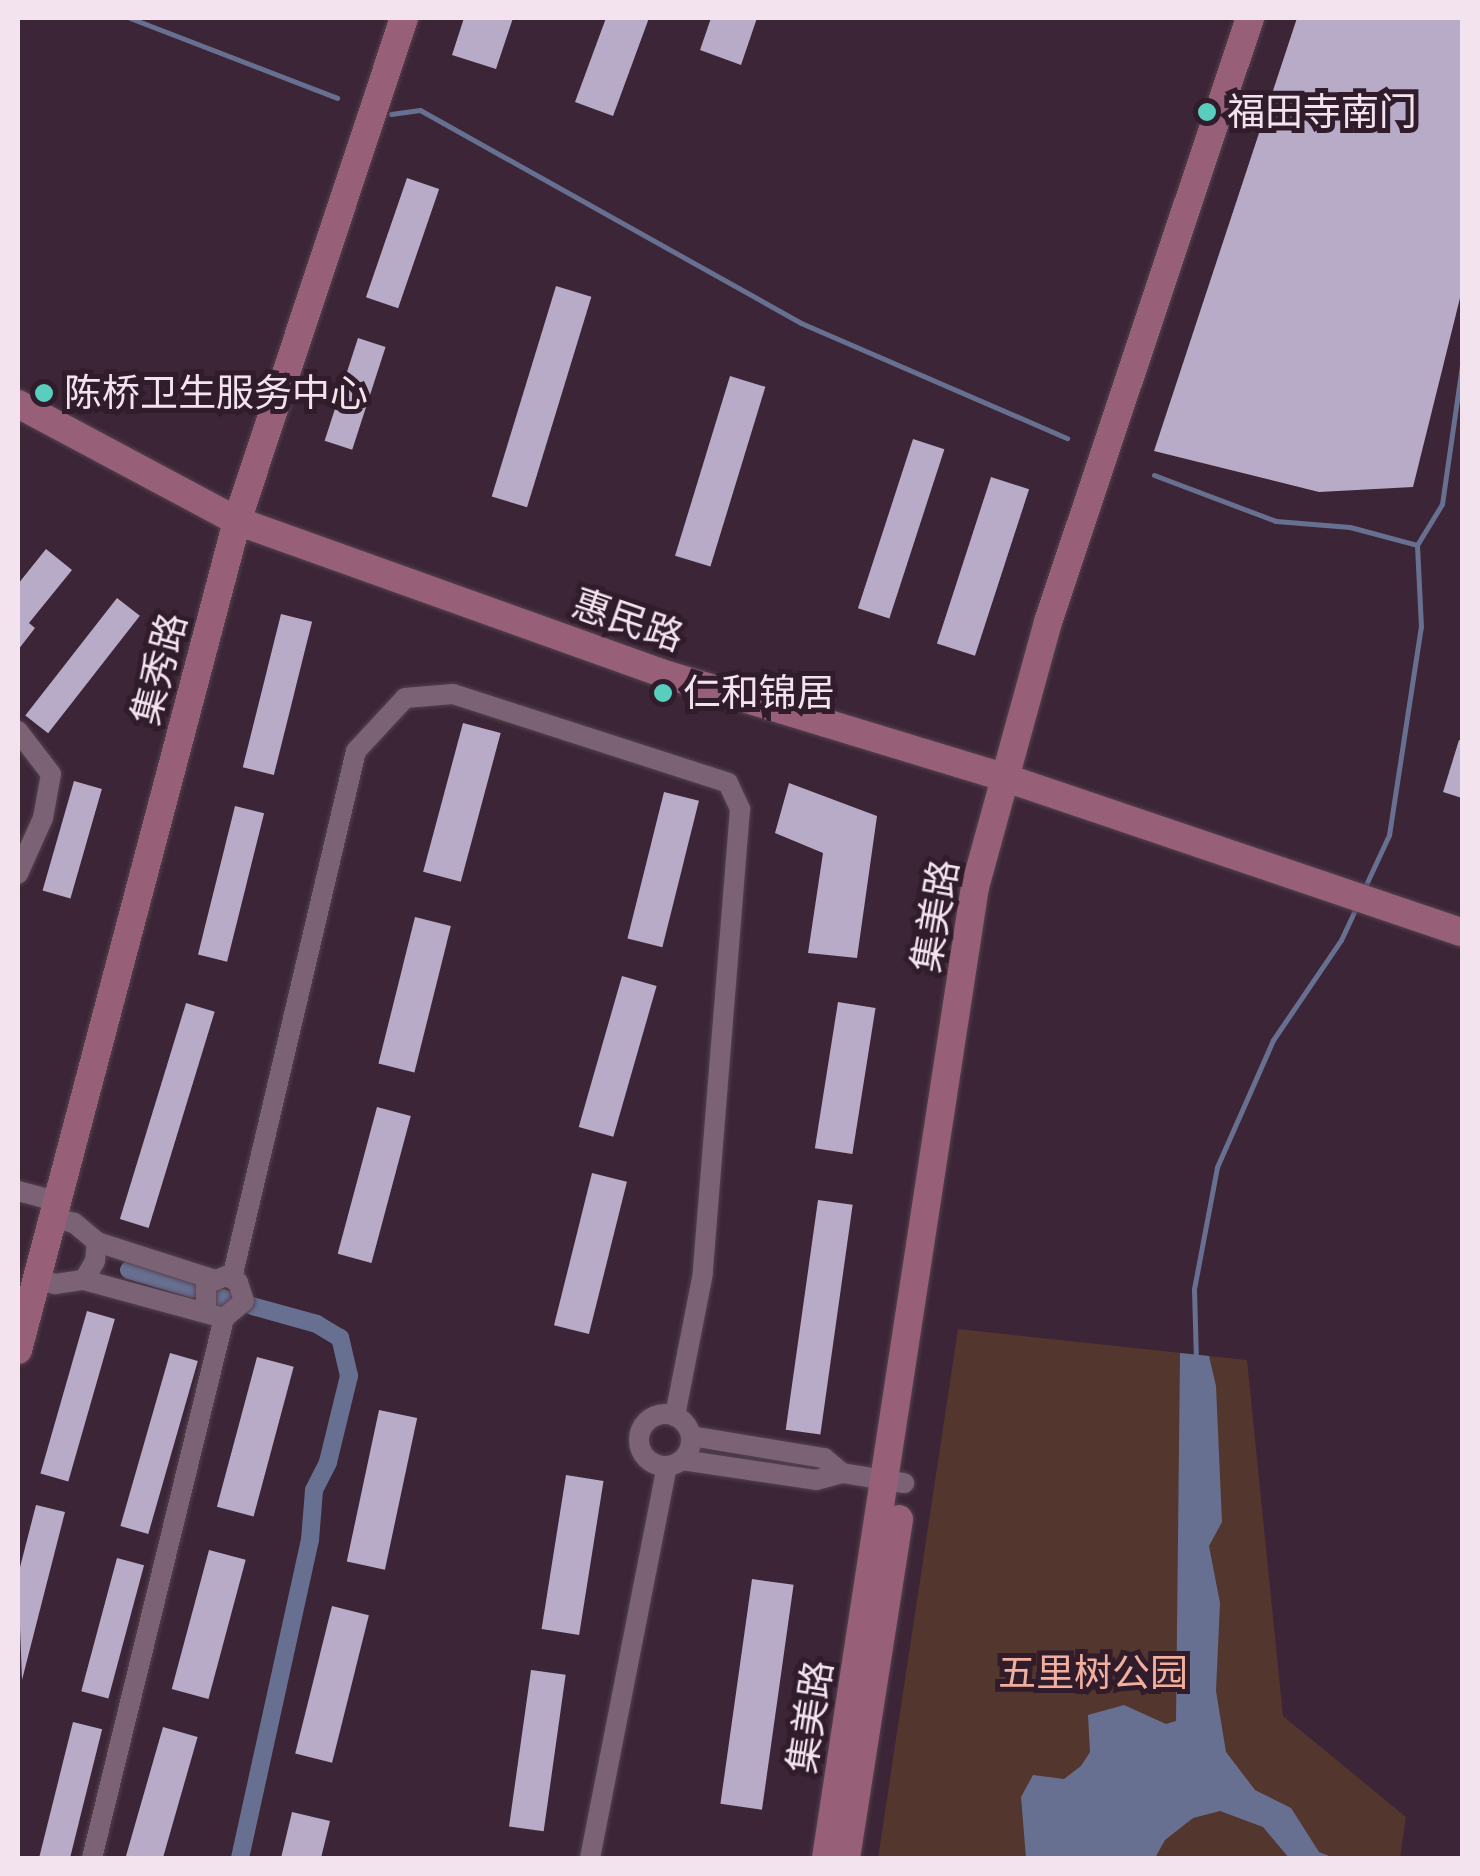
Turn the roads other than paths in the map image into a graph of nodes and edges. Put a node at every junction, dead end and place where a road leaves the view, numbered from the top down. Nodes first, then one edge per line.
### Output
1 (404, 18) edge
2 (1250, 18) edge
3 (1268, 18) edge
4 (18, 404) edge
5 (237, 521) junction
6 (18, 731) edge
7 (1012, 780) junction
8 (18, 874) edge
9 (1462, 932) edge
10 (18, 1191) edge
11 (54, 1209) junction
12 (97, 1242) junction
13 (36, 1278) junction
14 (222, 1278) junction
15 (84, 1280) junction
16 (215, 1314) junction
17 (18, 1350) edge
18 (675, 1416) junction
19 (690, 1436) junction
20 (674, 1463) junction
21 (842, 1472) junction
22 (895, 1481) junction
23 (92, 1858) edge
24 (590, 1858) edge
25 (826, 1858) edge
26 (846, 1858) edge

1 - 5 main road, 集秀路
2 - 7 main road, 集美路
3 - 7 main road, 集美路
4 - 5 main road, 惠民路
5 - 7 main road, 惠民路
5 - 11 main road, 集秀路
6 - 8 street
7 - 9 main road, 惠民路
7 - 22 main road, 集美路
10 - 11 street
11 - 12 street
11 - 13 main road, 集秀路
12 - 14 street
12 - 15 street
13 - 15 street
13 - 17 main road, 集秀路
14 - 16 street
14 - 16 street
14 - 18 street
15 - 16 street
16 - 23 street
18 - 19 street
18 - 20 street
19 - 20 street
19 - 21 street
20 - 21 street
20 - 24 street
21 - 22 street
22 - 25 main road, 集美路
22 - 26 main road, 集美路

